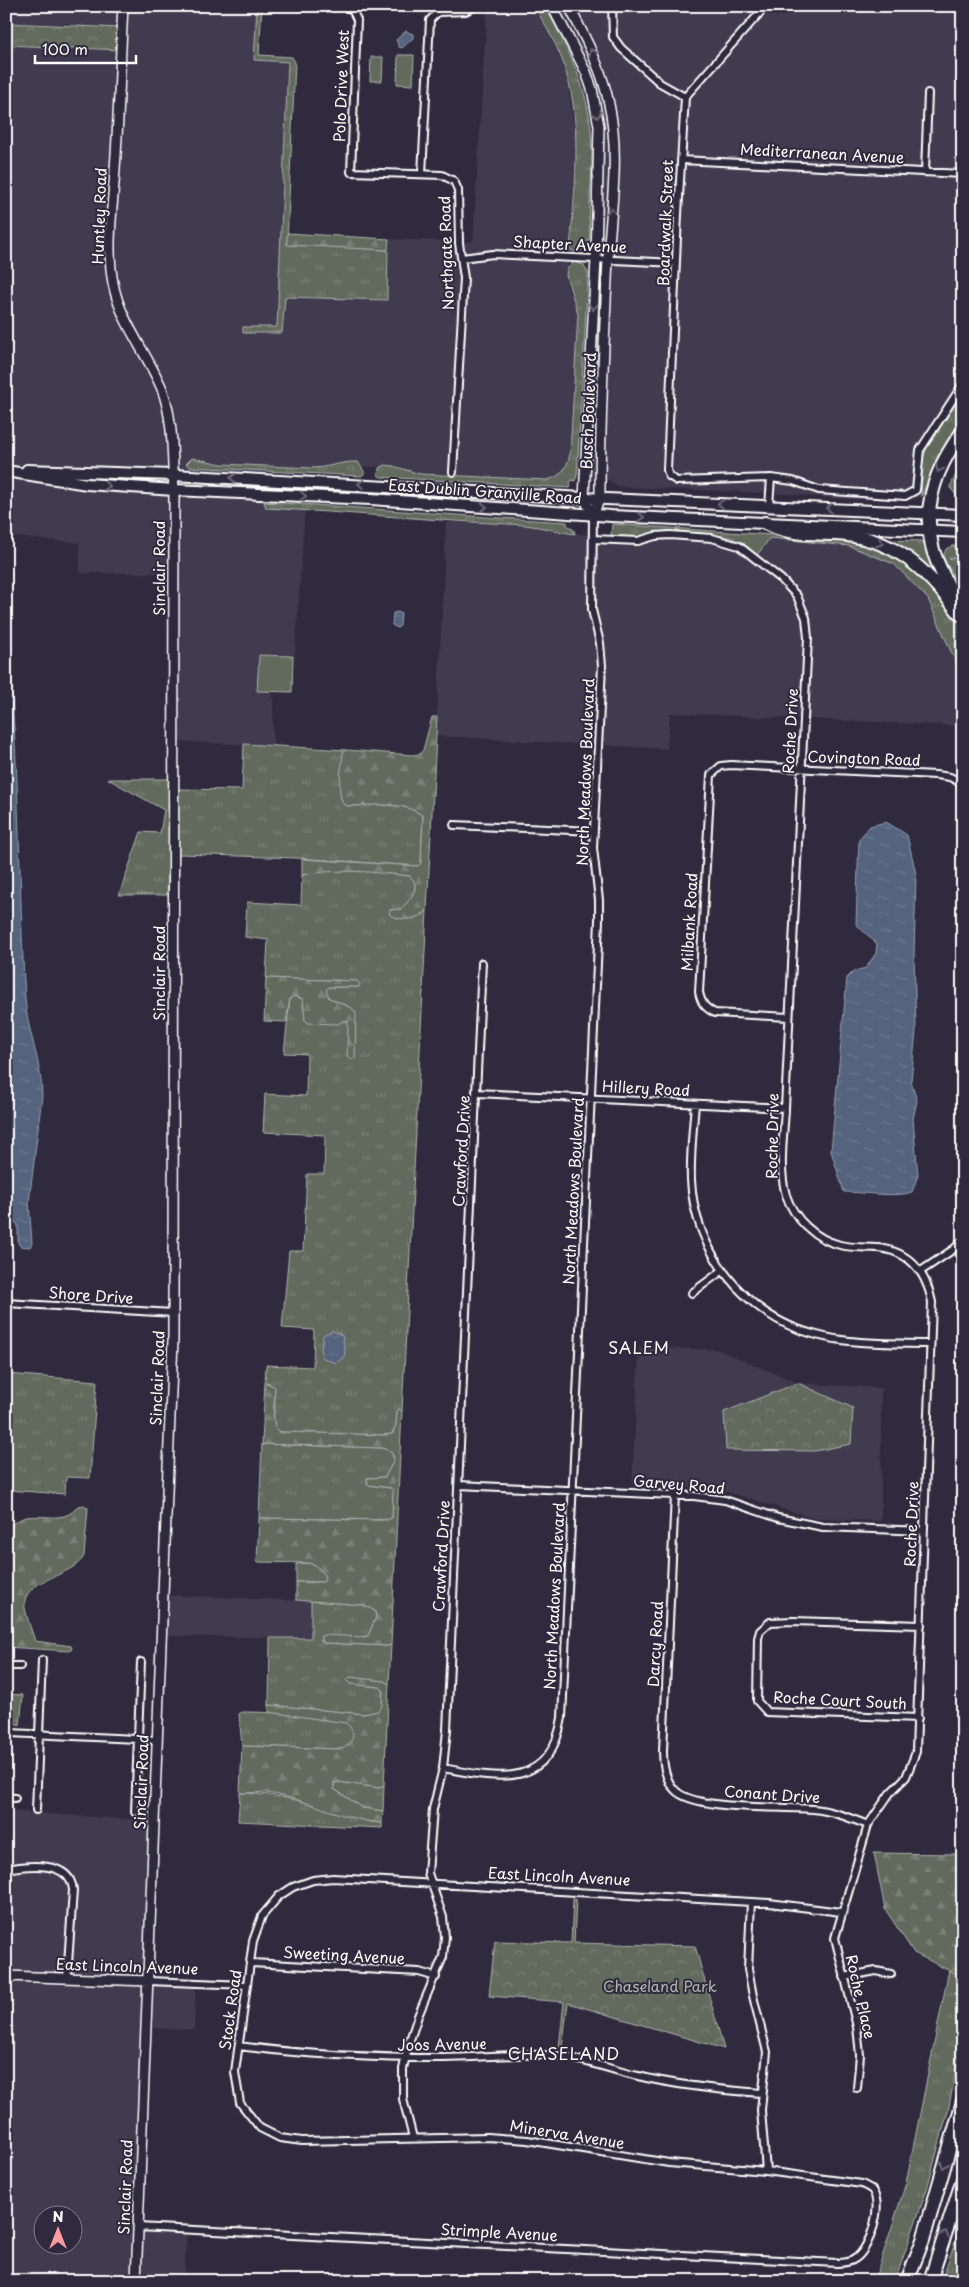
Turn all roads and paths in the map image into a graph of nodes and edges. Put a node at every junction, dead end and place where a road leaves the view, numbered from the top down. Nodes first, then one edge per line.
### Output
1 (123, 6) edge
2 (346, 6) edge
3 (475, 6) edge
4 (552, 6) edge
5 (569, 6) edge
6 (612, 6) edge
7 (766, 6) edge
8 (928, 93) dead end
9 (685, 96) junction
10 (681, 160) junction
11 (351, 172) joint
12 (925, 172) junction
13 (422, 174) junction
14 (963, 174) edge
15 (462, 258) junction
16 (596, 259) junction
17 (608, 259) junction
18 (676, 263) junction
19 (963, 384) edge
20 (963, 431) edge
21 (6, 470) edge
22 (453, 472) dead end
23 (173, 475) junction
24 (771, 478) junction
25 (174, 490) junction
26 (584, 498) junction
27 (600, 498) junction
28 (770, 506) junction
29 (930, 513) junction
30 (592, 514) junction
31 (963, 514) edge
32 (765, 523) junction
33 (930, 530) junction
34 (963, 532) edge
35 (593, 539) junction
36 (962, 617) edge
37 (731, 765) joint
38 (801, 768) junction
39 (963, 784) edge
40 (454, 825) dead end
41 (594, 831) junction
42 (482, 963) dead end
43 (789, 1017) junction
44 (477, 1093) junction
45 (591, 1099) junction
46 (695, 1104) junction
47 (784, 1108) junction
48 (963, 1240) edge
49 (723, 1270) junction
50 (921, 1271) junction
51 (692, 1293) dead end
52 (6, 1302) edge
53 (173, 1313) junction
54 (930, 1344) junction
55 (459, 1485) junction
56 (572, 1491) junction
57 (675, 1495) junction
58 (924, 1531) junction
59 (921, 1625) junction
60 (42, 1660) dead end
61 (141, 1662) dead end
62 (6, 1666) edge
63 (20, 1666) dead end
64 (918, 1718) junction
65 (39, 1735) junction
66 (6, 1736) edge
67 (138, 1739) junction
68 (157, 1740) junction
69 (443, 1768) junction
70 (675, 1791) joint
71 (6, 1797) edge
72 (15, 1798) dead end
73 (36, 1810) dead end
74 (135, 1812) dead end
75 (868, 1825) junction
76 (6, 1869) edge
77 (431, 1884) junction
78 (279, 1896) joint
79 (751, 1902) junction
80 (841, 1912) junction
81 (251, 1963) junction
82 (891, 1974) dead end
83 (6, 1976) edge
84 (436, 1977) junction
85 (844, 1978) junction
86 (68, 1979) junction
87 (149, 1981) junction
88 (246, 1985) junction
89 (239, 2046) junction
90 (405, 2058) junction
91 (857, 2088) dead end
92 (762, 2093) junction
93 (963, 2101) edge
94 (260, 2128) joint
95 (413, 2138) junction
96 (766, 2170) junction
97 (963, 2179) edge
98 (138, 2227) junction
99 (857, 2258) joint
100 (136, 2281) edge
101 (907, 2281) edge
102 (930, 2281) edge

1 - 23 main road, Huntley Road
2 - 11 street, Polo Drive West
3 - 13 street
4 -> 16 main road, Busch Boulevard
17 -> 5 main road, Busch Boulevard
6 - 9 street
7 - 9 street
8 - 12 street
9 - 10 street, Boardwalk Street
10 - 12 street, Mediterranean Avenue
10 - 18 street, Boardwalk Street
11 - 13 street, Northgate Road
12 - 14 street, Mediterranean Avenue
13 - 15 street, Northgate Road
15 - 16 street, Shapter Avenue
15 - 22 street, Northgate Road
16 - 17 street, Shapter Avenue
16 -> 26 main road, Busch Boulevard
17 - 18 street, Shapter Avenue
17 - 27 main road, Busch Boulevard
18 - 24 street, Boardwalk Street
19 - 24 street
20 -> 29 highway
21 - 23 main road, East Dublin Granville Road
21 -> 25 main road, East Dublin Granville Road
23 - 25 main road, Sinclair Road
26 -> 23 main road, East Dublin Granville Road
24 - 28 street
25 -> 30 main road, East Dublin Granville Road
25 - 53 main road, Sinclair Road
26 - 27 main road, East Dublin Granville Road
26 - 30 main road, Busch Boulevard
28 -> 27 main road, East Dublin Granville Road
27 - 30 main road, Busch Boulevard
29 -> 28 main road, East Dublin Granville Road
29 - 31 main road, East Dublin Granville Road
29 - 33 highway
30 -> 32 main road, East Dublin Granville Road
30 - 35 street, North Meadows Boulevard
32 - 33 main road, East Dublin Granville Road
32 -> 36 highway
33 - 34 main road, East Dublin Granville Road
33 - 36 highway
35 - 38 street, Roche Drive
35 - 41 street, North Meadows Boulevard
37 - 38 street, Covington Road
37 - 43 street, Milbank Road
38 - 39 street, Covington Road
38 - 43 street, Roche Drive
40 - 41 street
41 - 45 street, North Meadows Boulevard
42 - 44 street, Crawford Drive
43 - 47 street, Roche Drive
44 - 45 street, Hillery Road
44 - 55 street, Crawford Drive
45 - 46 street, Hillery Road
45 - 56 street, North Meadows Boulevard
46 - 47 street, Hillery Road
46 - 49 street
47 - 50 street, Roche Drive
48 - 50 street
49 - 51 street
49 - 54 street
50 - 54 street, Roche Drive
52 - 53 street, Shore Drive
53 - 68 main road, Sinclair Road
54 - 58 street, Roche Drive
55 - 56 street, Garvey Road
55 - 69 street, Crawford Drive
56 - 57 street, Garvey Road
56 - 69 street, North Meadows Boulevard
57 - 58 street, Garvey Road
57 - 70 street, Darcy Road
58 - 59 street, Roche Drive
59 - 64 street, Roche Drive
59 - 64 street, Roche Court South
60 - 65 street
61 - 67 street
62 - 63 street
64 - 75 street, Roche Drive
65 - 66 street
65 - 67 street
65 - 73 street
67 - 68 street
67 - 74 street
68 - 87 main road, Sinclair Road
69 - 77 street, Crawford Drive
70 - 75 street, Conant Drive
71 - 72 street
75 - 80 street, Roche Drive
76 - 86 street
77 - 78 street, East Lincoln Avenue
77 - 79 street, East Lincoln Avenue
77 - 84 street, Crawford Drive
78 - 81 street, Stock Road
79 - 80 street, East Lincoln Avenue
79 - 92 street
80 - 85 street, Roche Place
81 - 84 street, Sweeting Avenue
81 - 88 street, Stock Road
82 - 85 street
83 - 86 main road, East Lincoln Avenue
84 - 90 street, Crawford Drive
85 - 91 street, Roche Place
86 - 87 main road, East Lincoln Avenue
87 - 88 street, East Lincoln Avenue
87 - 98 main road, Sinclair Road
88 - 89 street, Stock Road
89 - 90 street, Joos Avenue
89 - 94 street, Stock Road
90 - 92 street, Joos Avenue
90 - 95 street, Crawford Drive
92 - 96 street
93 -> 101 highway
94 - 95 street, Minerva Avenue
95 - 96 street, Minerva Avenue
96 - 99 street, Minerva Avenue
102 -> 97 highway
98 - 99 street, Strimple Avenue
98 - 100 main road, Sinclair Road

